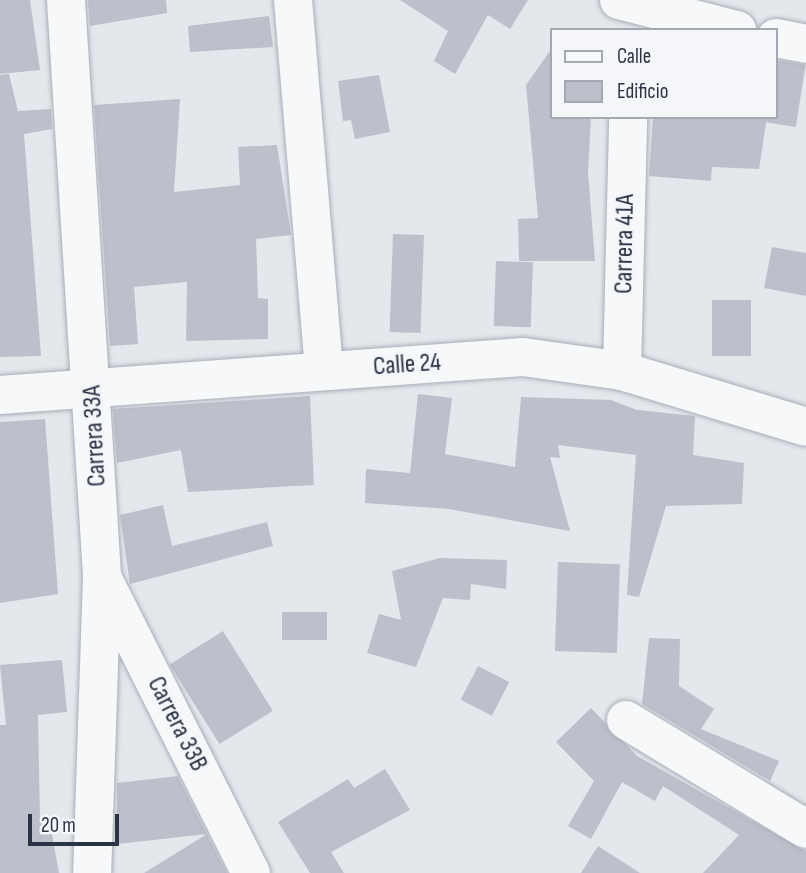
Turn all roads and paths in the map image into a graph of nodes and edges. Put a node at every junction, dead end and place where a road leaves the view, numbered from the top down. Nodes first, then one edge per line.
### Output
1 (66, 0) edge
2 (293, 0) edge
3 (626, 12) edge
4 (725, 28) edge
5 (778, 38) edge
6 (806, 44) edge
7 (628, 119) edge
8 (324, 371) junction
9 (622, 371) junction
10 (92, 387) junction
11 (0, 395) edge
12 (806, 427) edge
13 (102, 576) junction
14 (626, 720) dead end
15 (806, 829) edge
16 (92, 873) edge
17 (251, 873) edge

1 - 10 street, Carrera 33A
2 - 8 street
3 - 4 street
5 - 6 street
7 - 9 street, Carrera 41A
8 - 9 street, Calle 24
8 - 10 street, Calle 24
9 - 12 street, Calle 24
10 - 11 street, Calle 24
10 - 13 street, Carrera 33A
13 - 16 street, Carrera 33A
13 - 17 street, Carrera 33B
14 - 15 street

